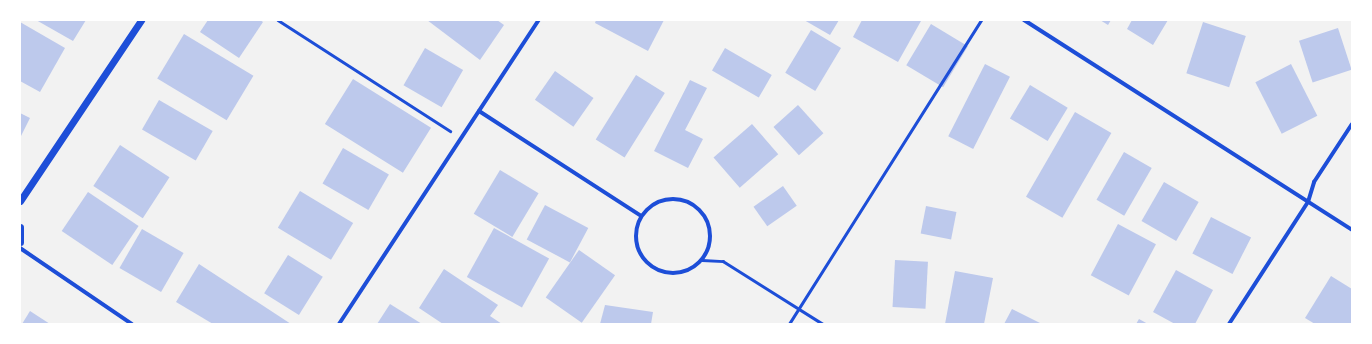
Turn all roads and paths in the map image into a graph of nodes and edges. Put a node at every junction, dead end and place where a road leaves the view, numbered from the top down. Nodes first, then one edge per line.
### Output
1 (141, 20) edge
2 (278, 20) edge
3 (539, 20) edge
4 (981, 20) edge
5 (1024, 20) edge
6 (479, 111) junction
7 (1352, 124) edge
8 (460, 138) junction
9 (20, 201) edge
10 (1308, 202) junction
11 (641, 216) junction
12 (20, 227) edge
13 (1352, 230) edge
14 (20, 242) edge
15 (20, 248) edge
16 (702, 260) junction
17 (798, 308) junction
18 (132, 324) edge
19 (340, 324) edge
20 (789, 324) edge
21 (824, 324) edge
22 (1229, 324) edge

1 - 9 street
2 - 8 path
3 - 6 street
4 - 17 path
5 - 10 street
6 - 8 street
6 - 11 street
7 - 10 street
8 - 19 street
10 - 13 street
10 - 22 street
11 - 16 street
11 - 16 street
12 - 14 street
15 - 18 street
16 - 17 path
17 - 20 path
17 - 21 path

